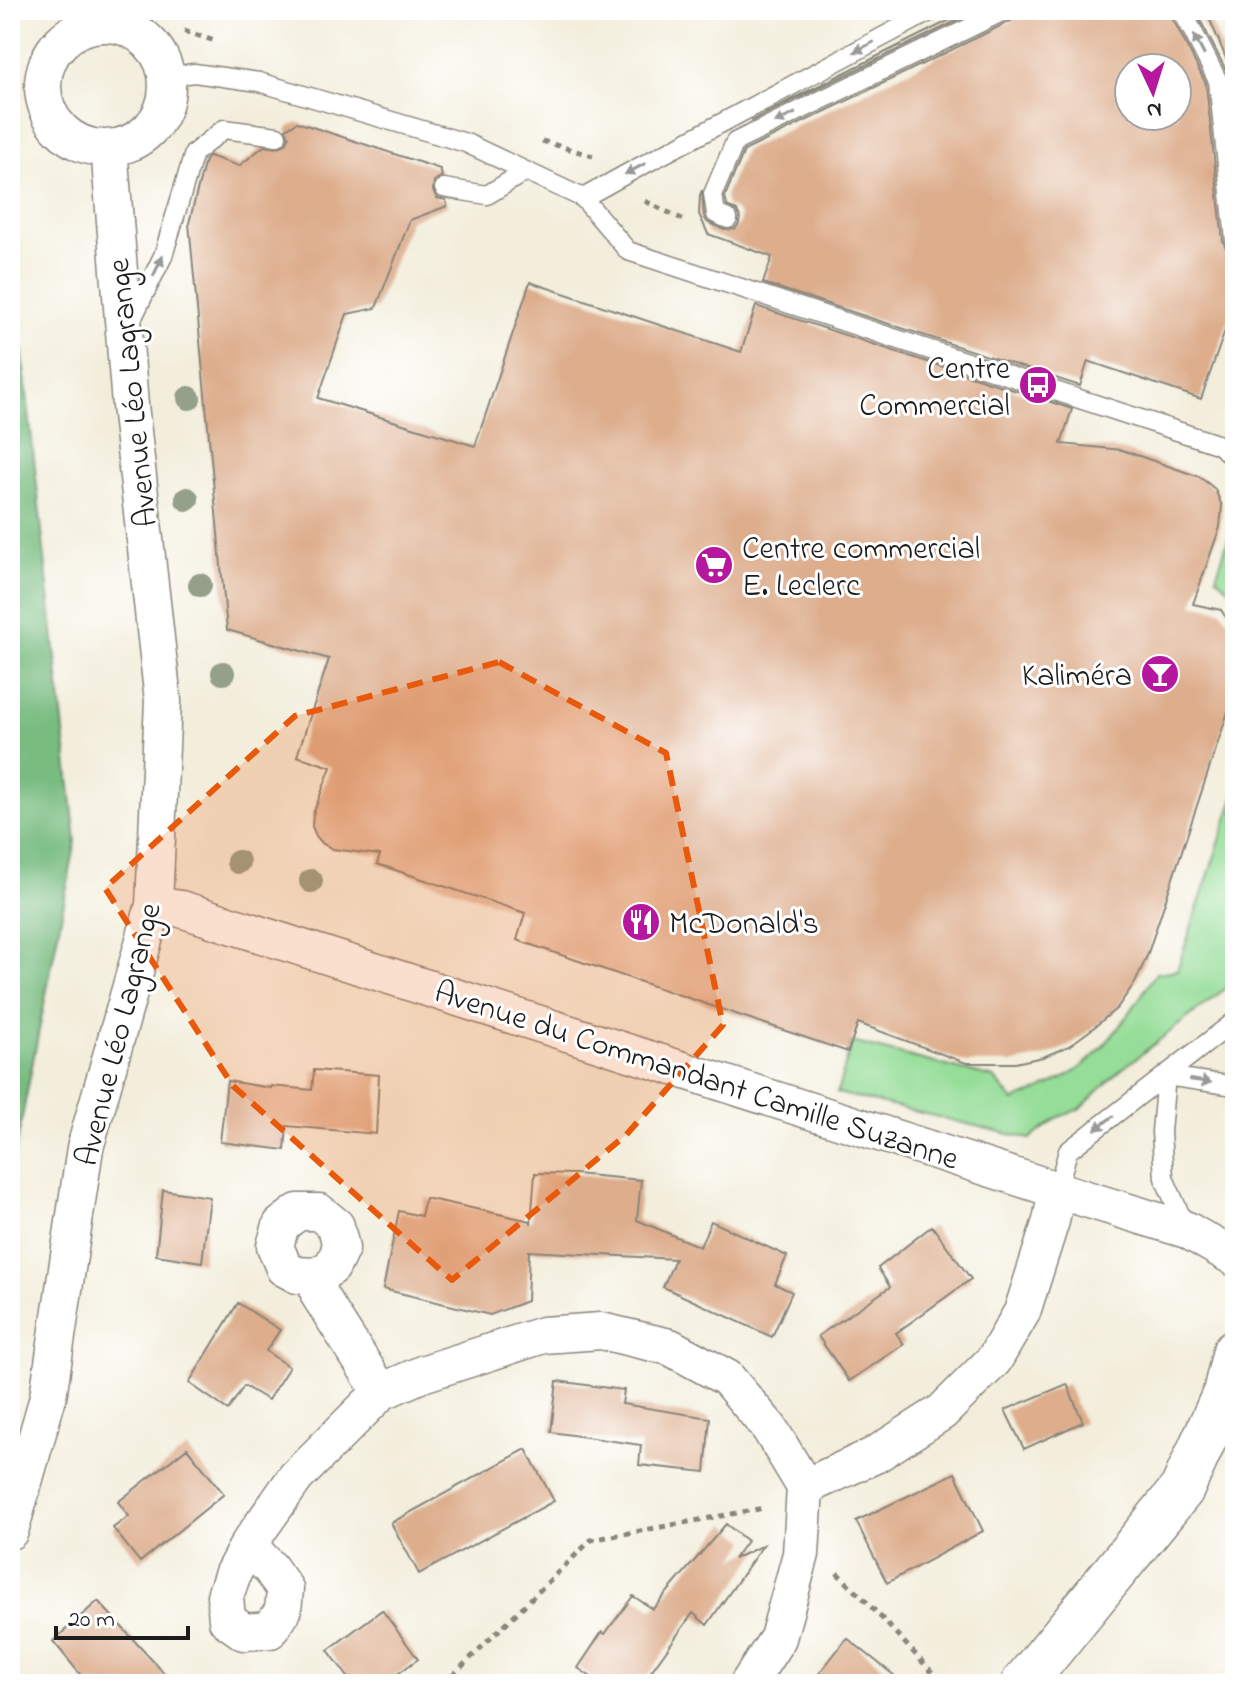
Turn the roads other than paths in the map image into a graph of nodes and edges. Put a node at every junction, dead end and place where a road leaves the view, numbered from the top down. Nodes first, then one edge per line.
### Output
1 (933, 10) edge
2 (1006, 10) edge
3 (1178, 10) edge
4 (93, 17) edge
5 (167, 77) junction
6 (277, 136) dead end
7 (109, 148) junction
8 (526, 171) junction
9 (444, 188) dead end
10 (583, 198) junction
11 (728, 219) dead end
12 (1235, 240) edge
13 (124, 336) junction
14 (1235, 460) edge
15 (154, 905) junction
16 (1235, 1021) edge
17 (1166, 1076) junction
18 (1235, 1086) edge
19 (1057, 1190) junction
20 (1187, 1230) junction
21 (1235, 1258) edge
22 (316, 1276) dead end
23 (1235, 1351) edge
24 (381, 1392) junction
25 (1235, 1454) edge
26 (1182, 1489) junction
27 (804, 1494) junction
28 (10, 1531) edge
29 (248, 1545) dead end
30 (748, 1684) edge
31 (1023, 1684) edge

1 -> 10 lane
2 -> 11 lane
12 -> 3 lane
4 - 5 street
4 - 7 street
5 - 7 street
5 - 8 lane
13 -> 6 lane
7 - 13 street, Avenue Léo Lagrange
8 - 9 lane
8 - 10 lane
10 - 14 lane
13 - 15 street, Avenue Léo Lagrange
15 - 19 street, Avenue du Commandant Camille Suzanne
15 - 28 street, Avenue Léo Lagrange
16 - 17 lane
17 -> 18 lane
17 -> 19 lane
17 - 20 lane
19 - 20 street, Avenue du Commandant Camille Suzanne
19 - 27 street
20 - 21 street, Avenue du Commandant Camille Suzanne
22 - 24 street
23 - 26 street
24 - 27 street
24 - 29 street
25 - 26 street
26 - 31 street
27 - 30 street

